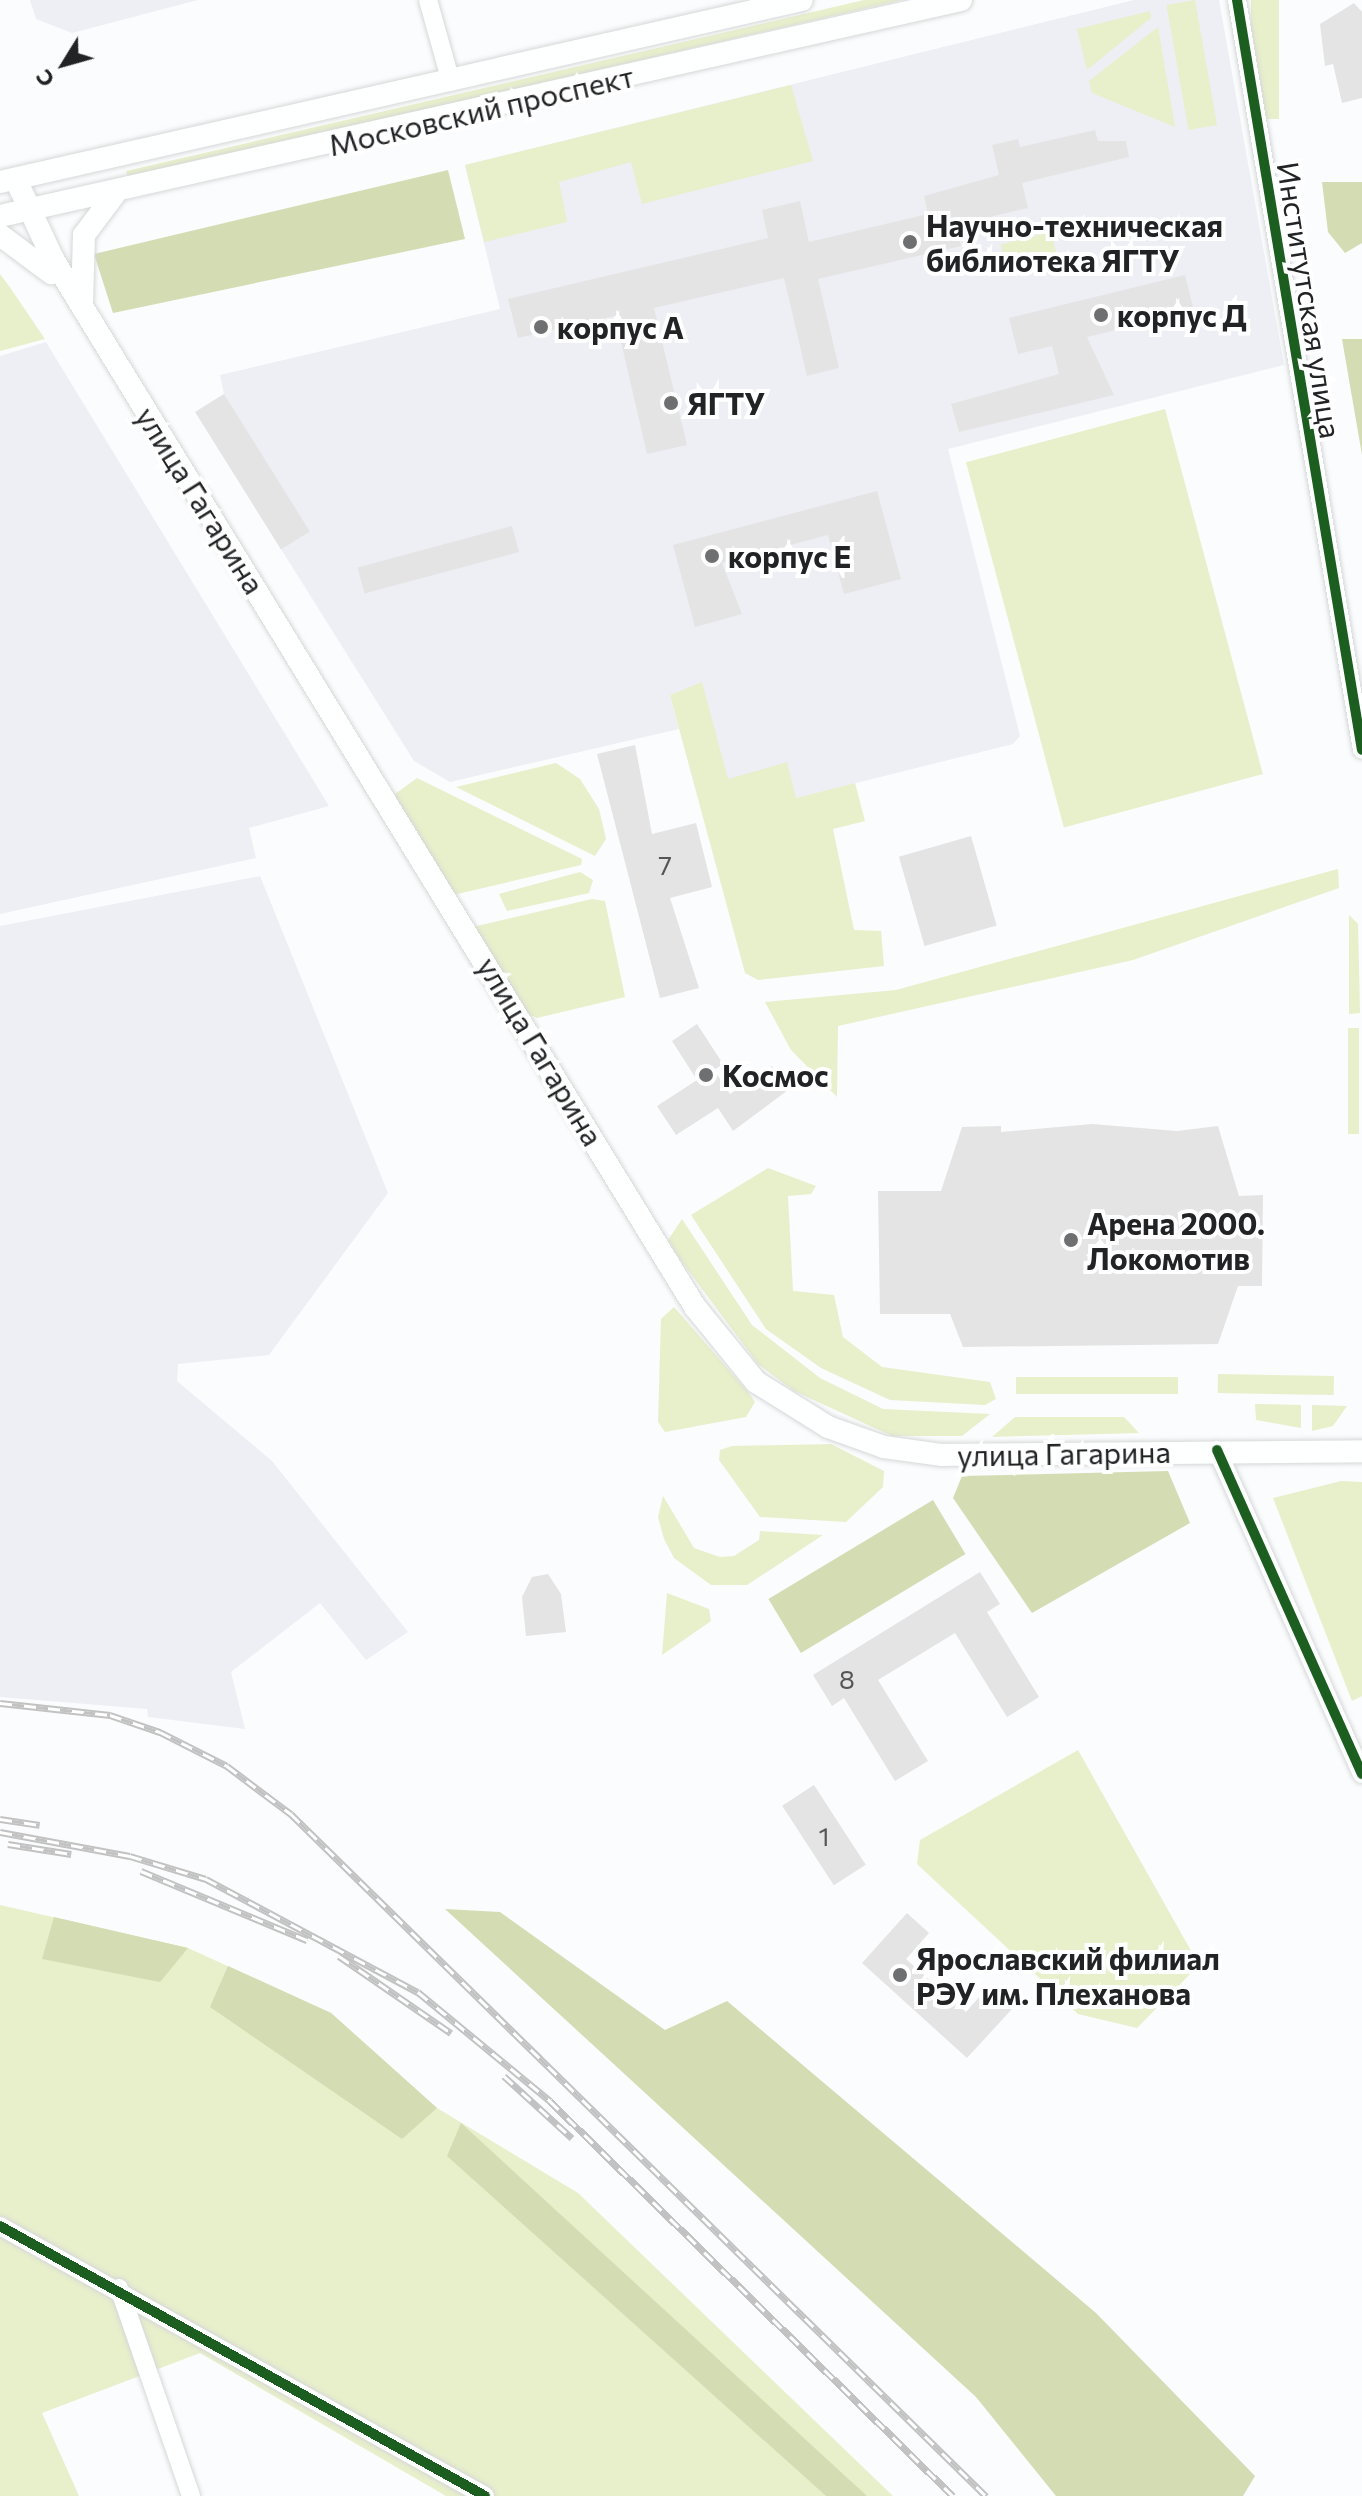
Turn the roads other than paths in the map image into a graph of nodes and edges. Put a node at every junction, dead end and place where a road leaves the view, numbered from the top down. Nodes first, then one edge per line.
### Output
1 (428, 0) edge
2 (802, 0) edge
3 (961, 0) edge
4 (1237, 0) edge
5 (451, 82) junction
6 (8, 181) edge
7 (115, 194) junction
8 (26, 212) junction
9 (0, 216) edge
10 (0, 235) edge
11 (82, 306) junction
12 (1362, 750) edge
13 (1217, 1450) junction
14 (1362, 1451) edge
15 (1362, 1774) edge
16 (0, 2226) edge
17 (119, 2288) junction
18 (191, 2496) edge
19 (485, 2496) edge

1 - 5 street
2 - 5 main road, Московский проспект
3 - 7 main road, Московский проспект
4 - 12 street, Институтская улица
5 - 6 main road, Московский проспект
6 - 8 main road, улица Гагарина
7 - 8 main road, Московский проспект
7 - 11 main road
8 - 9 main road, Московский проспект
8 - 11 main road, улица Гагарина
10 - 11 main road
11 - 13 main road, улица Гагарина
13 - 14 main road, улица Гагарина
13 - 15 street
16 - 17 street
17 - 18 street
17 - 19 street

